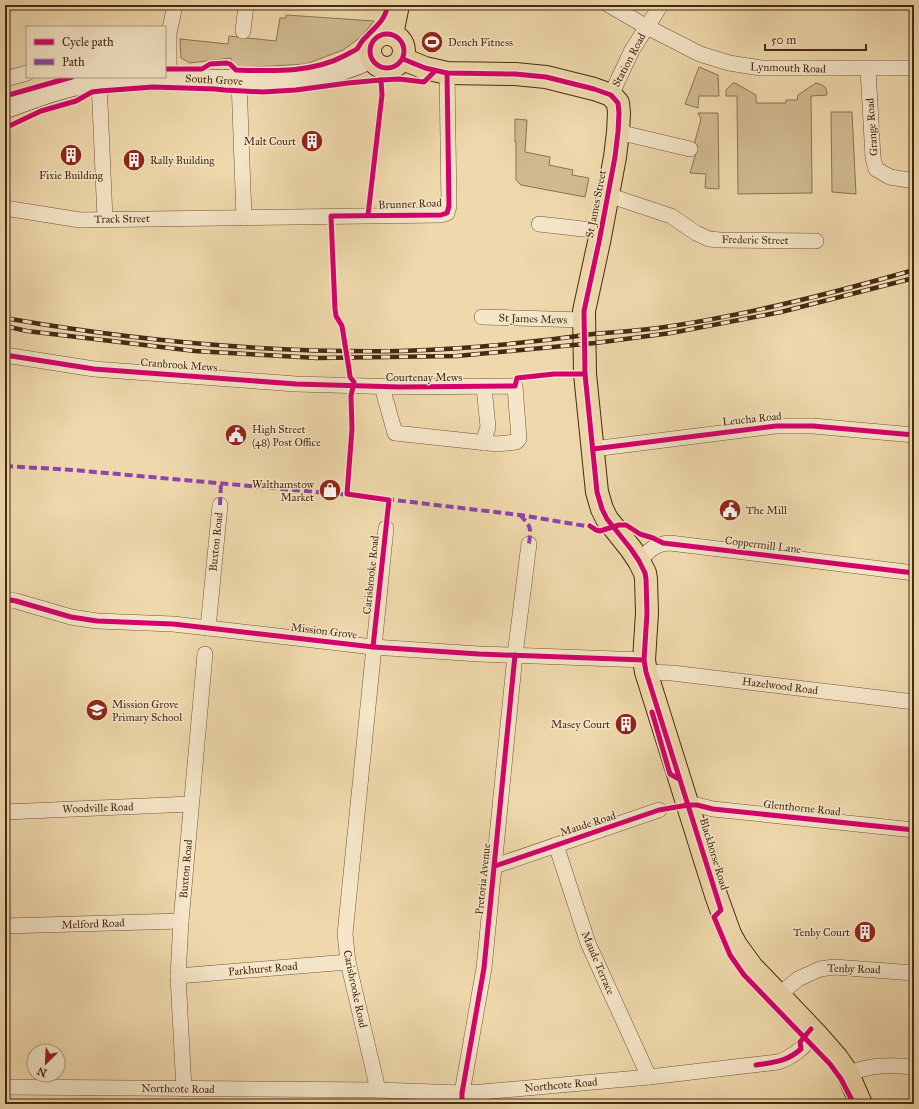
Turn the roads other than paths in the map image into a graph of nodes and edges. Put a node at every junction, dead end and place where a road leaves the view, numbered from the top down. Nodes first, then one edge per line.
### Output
1 (175, 5) edge
2 (246, 5) edge
3 (398, 5) edge
4 (610, 5) edge
5 (661, 5) edge
6 (647, 27) junction
7 (243, 30) dead end
8 (392, 34) junction
9 (371, 58) junction
10 (403, 59) junction
11 (914, 68) edge
12 (868, 69) junction
13 (26, 73) edge
14 (447, 73) junction
15 (5, 79) edge
16 (169, 80) junction
17 (239, 80) junction
18 (99, 86) junction
19 (610, 95) junction
20 (5, 108) edge
21 (618, 132) junction
22 (690, 148) dead end
23 (914, 181) edge
24 (608, 195) junction
25 (5, 208) edge
26 (242, 218) junction
27 (104, 219) junction
28 (539, 224) dead end
29 (601, 231) junction
30 (816, 241) dead end
31 (482, 317) dead end
32 (584, 320) junction
33 (5, 355) edge
34 (353, 386) joint
35 (382, 387) junction
36 (489, 387) junction
37 (914, 436) edge
38 (482, 443) junction
39 (593, 449) junction
40 (220, 505) dead end
41 (613, 527) joint
42 (386, 528) dead end
43 (529, 544) dead end
44 (639, 561) junction
45 (914, 573) edge
46 (5, 599) edge
47 (208, 628) junction
48 (373, 647) junction
49 (205, 654) dead end
50 (515, 655) junction
51 (645, 666) junction
52 (914, 702) edge
53 (191, 804) junction
54 (688, 805) junction
55 (659, 810) dead end
56 (5, 812) edge
57 (914, 830) edge
58 (556, 845) junction
59 (495, 866) junction
60 (181, 921) junction
61 (5, 926) edge
62 (348, 962) junction
63 (914, 972) edge
64 (178, 976) junction
65 (779, 995) junction
66 (816, 1034) junction
67 (914, 1067) edge
68 (848, 1074) junction
69 (649, 1077) junction
70 (5, 1087) edge
71 (184, 1089) junction
72 (378, 1090) junction
73 (316, 1097) edge
74 (462, 1098) edge
75 (861, 1104) edge

1 - 16 street
2 - 7 street
3 - 8 main road
4 - 6 street, Lynmouth Road
5 - 6 street, Station Road
6 - 12 street, Lynmouth Road
6 - 19 street, Station Road
8 - 9 main road
8 - 10 main road
9 - 10 main road
9 - 17 street, South Grove
10 - 14 main road
11 - 12 street, Lynmouth Road
12 - 23 street, Grange Road
13 - 15 street
14 - 19 main road
14 - 26 street, Brunner Road
16 - 17 street, South Grove
16 - 18 street, South Grove
17 - 26 street
18 - 20 street, South Grove
18 - 27 street
19 - 21 main road, St James Street
21 - 22 street
21 - 24 main road, St James Street
24 - 29 main road, St James Street
24 - 30 street, Frederic Street
25 - 27 street, Track Street
26 - 27 street, Track Street
28 - 29 street
29 - 32 main road, St James Street
31 - 32 street, St James Mews
32 - 39 main road, St James Street
33 - 34 street, Cranbrook Mews
34 - 35 street, Courtenay Mews
35 - 36 street, Courtenay Mews
35 - 38 street
36 - 38 street
36 - 38 street, Courtenay Mews
37 - 39 street, Leucha Road
39 - 41 main road, St James Street
40 - 47 street, Buxton Road
41 - 44 main road, Blackhorse Road
42 - 48 street, Carisbrooke Road
43 - 50 street, Pretoria Avenue
44 - 45 street, Coppermill Lane
44 - 51 main road, Blackhorse Road
46 - 47 street, Mission Grove
47 - 48 street, Mission Grove
48 - 50 street, Mission Grove
48 - 62 street, Carisbrooke Road
49 - 53 street, Buxton Road
50 - 51 street, Mission Grove
50 - 59 street, Pretoria Avenue
51 - 52 street, Hazelwood Road
51 - 54 main road, Blackhorse Road
53 - 56 street, Woodville Road
53 - 60 street, Buxton Road
54 - 57 street, Glenthorne Road
54 - 65 main road, Blackhorse Road
55 - 58 street, Maude Road
58 - 59 street, Maude Road
58 - 69 street, Maude Terrace
59 - 74 street, Pretoria Avenue
60 - 61 street, Melford Road
60 - 64 street, Buxton Road
62 - 64 street, Parkhurst Road
62 - 72 street, Carisbrooke Road
63 - 65 street, Tenby Road
64 - 71 street, Buxton Road
65 - 66 main road, Blackhorse Road
66 - 68 main road, Blackhorse Road
66 - 69 street, Northcote Road
67 - 68 street
68 - 75 main road, Blackhorse Road
69 - 74 street, Northcote Road
70 - 71 street, Northcote Road
71 - 73 street, Northcote Road
72 - 73 street, Northcote Road
72 - 74 street, Northcote Road

